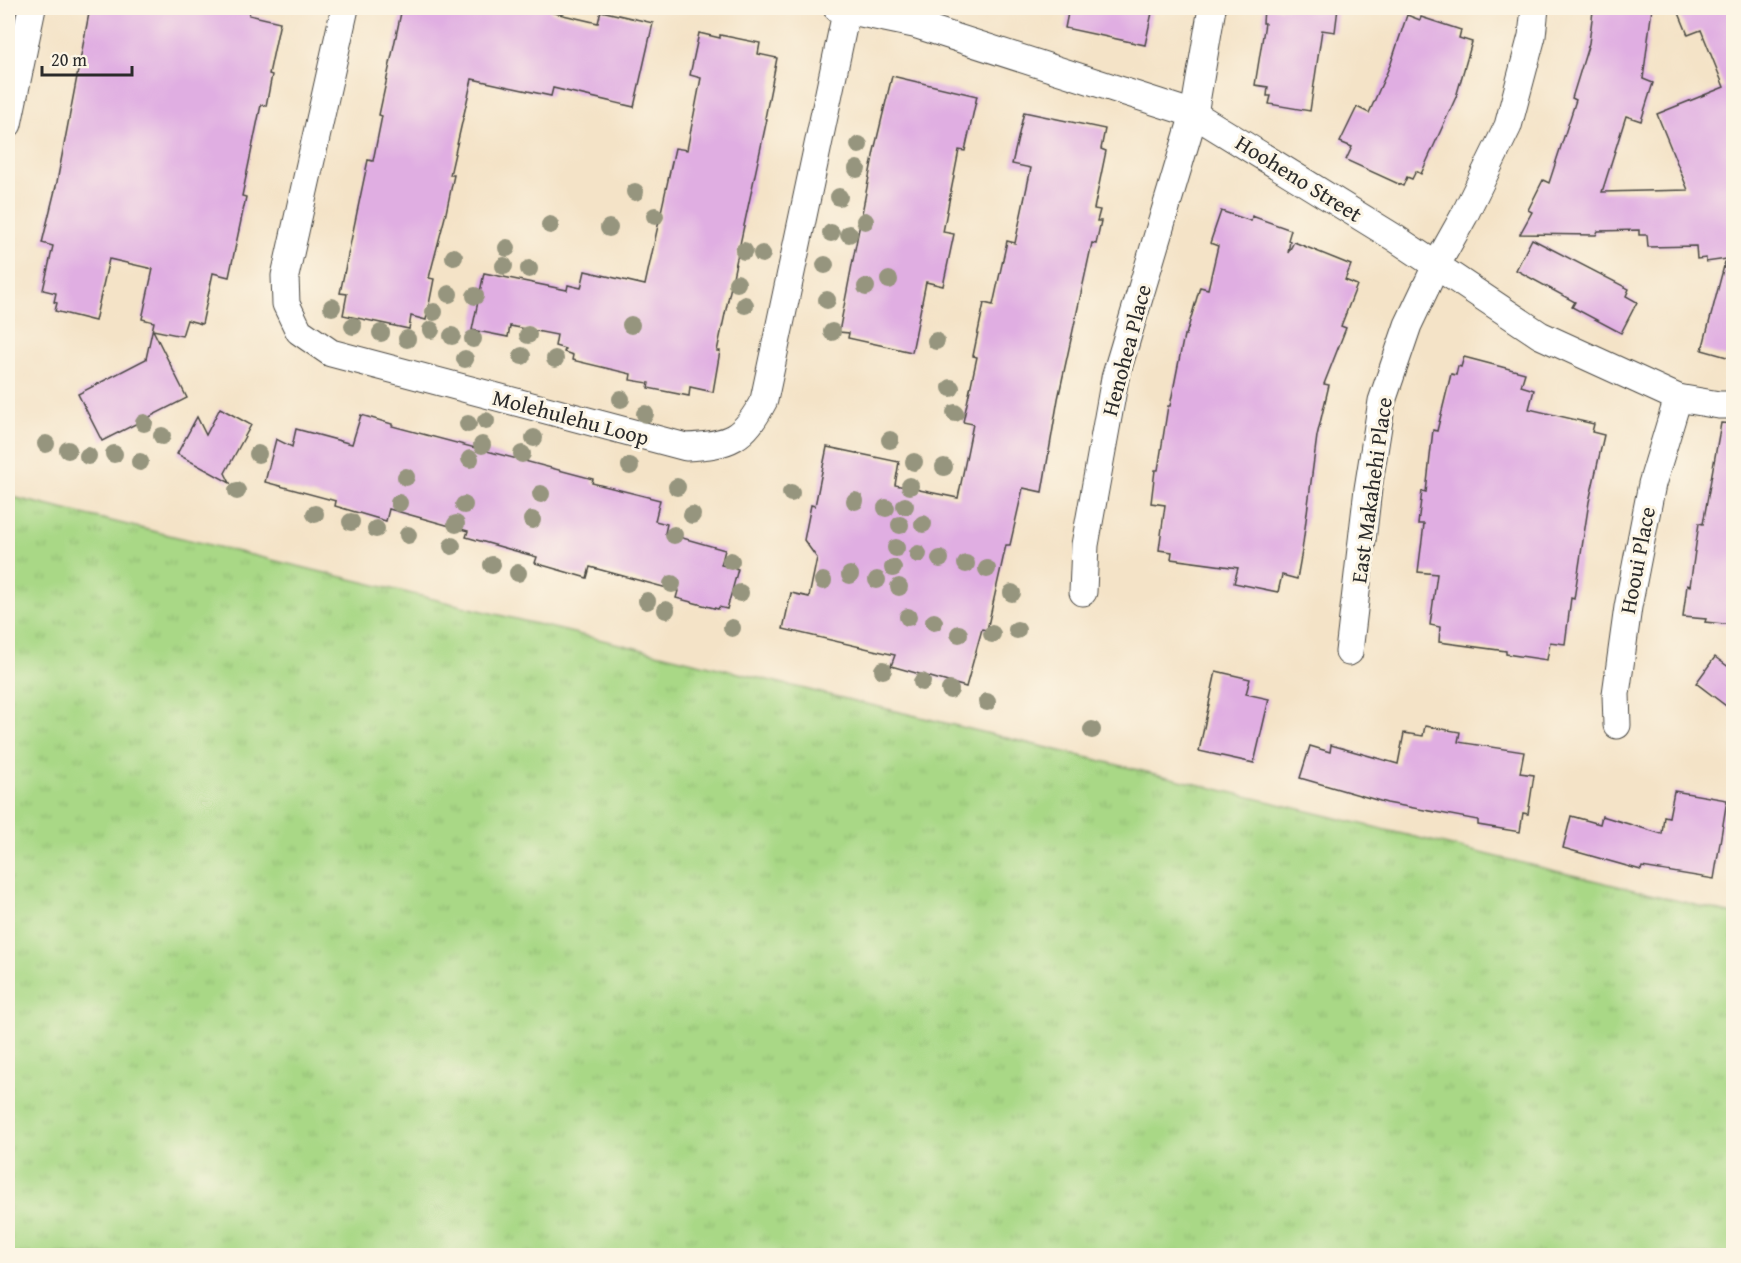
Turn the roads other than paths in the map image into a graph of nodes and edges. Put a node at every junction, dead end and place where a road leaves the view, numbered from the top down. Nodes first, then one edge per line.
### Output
1 (32, 8) edge
2 (345, 8) edge
3 (844, 8) edge
4 (1212, 8) edge
5 (1535, 8) edge
6 (1194, 114) junction
7 (8, 124) edge
8 (1436, 266) junction
9 (1678, 398) junction
10 (1734, 405) edge
11 (1083, 592) dead end
12 (1349, 652) dead end
13 (1617, 725) dead end

1 - 7 street
2 - 3 street, Molehulehu Loop
3 - 6 street, Hooheno Street
4 - 6 street, Henohea Place
5 - 8 street, East Makahehi Place
6 - 8 street, Hooheno Street
6 - 11 street, Henohea Place
8 - 9 street, Hooheno Street
8 - 12 street, East Makahehi Place
9 - 10 street, Hooheno Street
9 - 13 street, Hooui Place

